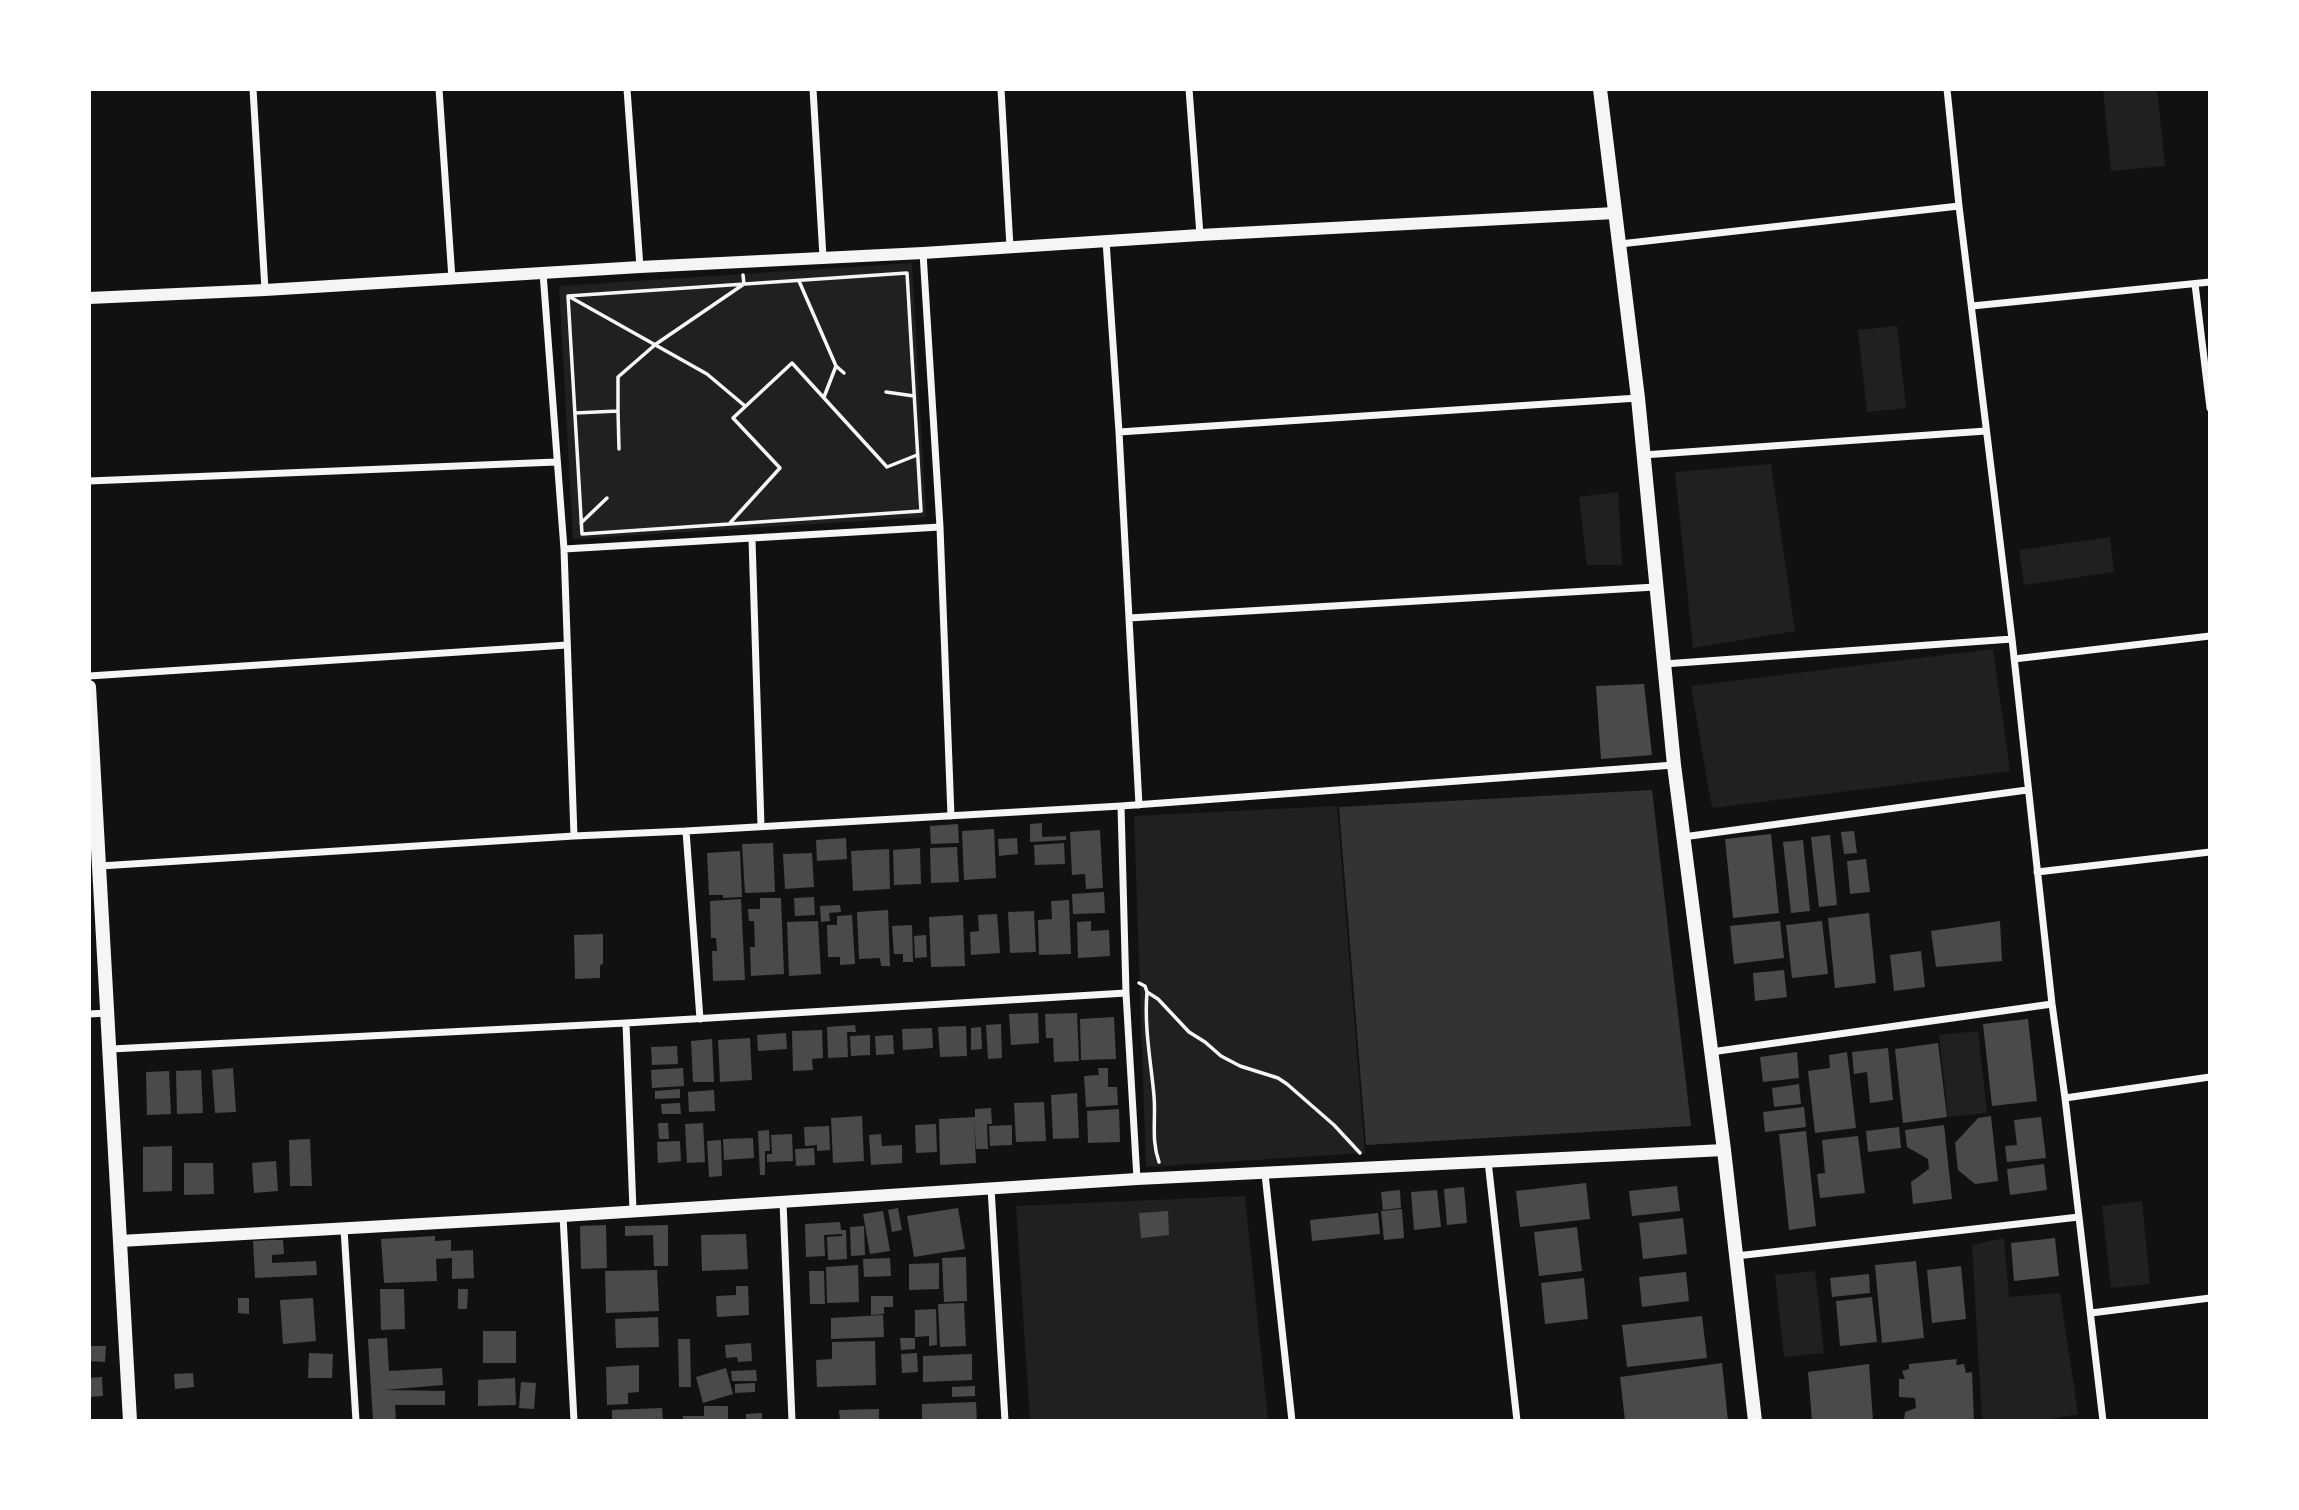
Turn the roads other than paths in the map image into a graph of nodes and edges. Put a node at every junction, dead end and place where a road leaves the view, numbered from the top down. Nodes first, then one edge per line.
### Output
1 (253, 89) edge
2 (439, 89) edge
3 (627, 89) edge
4 (813, 89) edge
5 (1001, 89) edge
6 (1189, 89) edge
7 (1600, 89) edge
8 (1947, 89) edge
9 (1959, 206) junction
10 (1615, 214) junction
11 (1200, 235) junction
12 (1106, 241) junction
13 (1620, 244) junction
14 (1010, 247) junction
15 (923, 253) junction
16 (823, 257) junction
17 (640, 267) junction
18 (543, 274) junction
19 (452, 279) junction
20 (2210, 282) edge
21 (2195, 284) junction
22 (265, 290) junction
23 (89, 298) edge
24 (1972, 306) junction
25 (1638, 398) junction
26 (2210, 408) edge
27 (1986, 431) junction
28 (1119, 432) junction
29 (1643, 455) junction
30 (556, 462) junction
31 (89, 481) edge
32 (940, 527) junction
33 (752, 539) junction
34 (564, 549) junction
35 (1655, 587) junction
36 (1129, 618) junction
37 (2210, 636) edge
38 (2012, 639) junction
39 (567, 645) junction
40 (2014, 659) junction
41 (1663, 664) junction
42 (89, 676) edge
43 (89, 687) edge
44 (1674, 765) junction
45 (2027, 790) junction
46 (1139, 805) junction
47 (1121, 806) junction
48 (951, 816) junction
49 (761, 826) junction
50 (685, 831) junction
51 (574, 836) junction
52 (1682, 837) junction
53 (2210, 852) edge
54 (100, 866) junction
55 (2037, 872) junction
56 (1126, 993) junction
57 (2052, 1004) junction
58 (108, 1013) junction
59 (89, 1014) edge
60 (700, 1018) junction
61 (626, 1023) junction
62 (111, 1049) junction
63 (1711, 1052) junction
64 (2210, 1077) edge
65 (2065, 1098) junction
66 (1724, 1150) junction
67 (1488, 1161) junction
68 (1265, 1174) junction
69 (1137, 1179) junction
70 (991, 1188) junction
71 (783, 1202) junction
72 (633, 1211) junction
73 (563, 1216) junction
74 (2079, 1217) junction
75 (344, 1229) junction
76 (120, 1241) junction
77 (1736, 1256) junction
78 (2210, 1298) edge
79 (2091, 1312) junction
80 (130, 1421) edge
81 (356, 1421) edge
82 (574, 1421) edge
83 (792, 1421) edge
84 (1005, 1421) edge
85 (1292, 1421) edge
86 (1517, 1421) edge
87 (1755, 1421) edge
88 (2103, 1421) edge

1 - 22 street
2 - 19 street
3 - 17 street
4 - 16 street
5 - 14 street
6 - 11 street
7 - 10 main road
8 - 9 street
9 - 13 street
9 - 24 street
10 - 11 street
10 - 13 main road
11 - 12 street
12 - 14 street
12 - 28 street
13 - 25 main road
14 - 15 street
15 - 16 street
15 - 32 street
16 - 17 street
17 - 18 street
18 - 19 street
18 - 30 street
19 - 22 street
20 - 21 street
21 - 24 street
21 - 26 street
22 - 23 street
24 - 27 street
25 - 28 street
25 - 29 main road
27 - 29 street
27 - 38 street
28 - 36 street
29 - 35 main road
30 - 31 street
30 - 34 street
32 - 33 street
32 - 48 street
33 - 34 street
33 - 49 street
34 - 39 street
35 - 36 street
35 - 41 main road
36 - 46 street
37 - 40 street
38 - 40 street
38 - 41 street
39 - 42 street
39 - 51 street
40 - 45 street
41 - 44 main road
43 - 54 main road
44 - 46 street
44 - 52 main road
45 - 52 street
45 - 55 street
46 - 47 street
47 - 48 street
47 - 56 street
48 - 49 street
49 - 50 street
50 - 51 street
50 - 60 street
51 - 54 street
52 - 63 main road
53 - 55 street
54 - 58 main road
55 - 57 street
56 - 60 street
56 - 69 street
57 - 63 street
57 - 65 street
58 - 59 street
58 - 62 main road
60 - 61 street
61 - 62 street
61 - 72 street
62 - 76 main road
63 - 66 main road
64 - 65 street
65 - 74 street
66 - 67 street
66 - 77 main road
67 - 68 street
67 - 86 street
68 - 69 street
68 - 85 street
69 - 70 street
70 - 71 street
70 - 84 street
71 - 72 street
71 - 83 street
72 - 73 street
73 - 75 street
73 - 82 street
74 - 77 street
74 - 79 street
75 - 76 street
75 - 81 street
76 - 80 main road
77 - 87 main road
78 - 79 street
79 - 88 street

